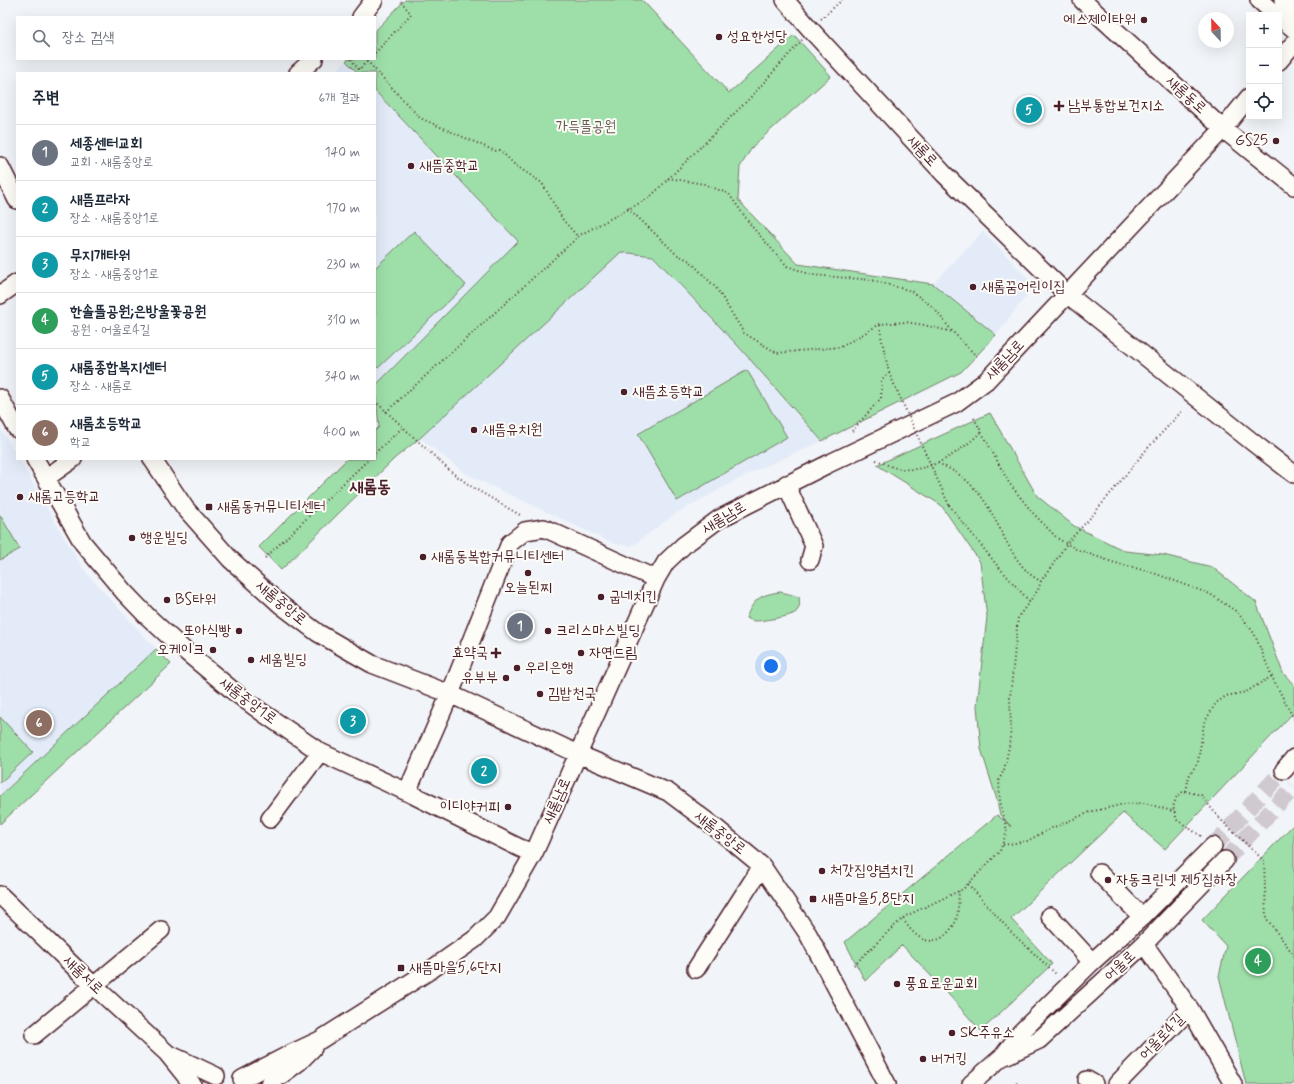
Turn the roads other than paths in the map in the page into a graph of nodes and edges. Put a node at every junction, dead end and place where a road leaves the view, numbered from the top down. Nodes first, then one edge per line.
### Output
1 (374, 0) edge
2 (785, 0) edge
3 (1082, 0) edge
4 (1259, 0) edge
5 (1283, 0) edge
6 (1294, 9) edge
7 (1273, 12) edge
8 (362, 16) edge
9 (1282, 19) edge
10 (1294, 29) edge
11 (1294, 43) edge
12 (1282, 57) edge
13 (313, 60) edge
14 (299, 72) edge
15 (1246, 102) edge
16 (1223, 129) junction
17 (0, 166) edge
18 (1294, 186) edge
19 (16, 198) edge
20 (16, 284) edge
21 (1067, 294) junction
22 (0, 295) edge
23 (0, 398) edge
24 (16, 427) edge
25 (36, 460) edge
26 (72, 460) edge
27 (153, 460) edge
28 (1294, 474) edge
29 (46, 478) junction
30 (786, 484) junction
31 (810, 560) dead end
32 (656, 579) junction
33 (450, 694) junction
34 (320, 752) junction
35 (578, 754) junction
36 (407, 792) junction
37 (270, 819) dead end
38 (1207, 841) tunnel mouth
39 (534, 853) junction
40 (1225, 860) tunnel mouth
41 (762, 866) junction
42 (1099, 873) dead end
43 (0, 895) edge
44 (1050, 916) dead end
45 (1142, 917) junction
46 (161, 930) dead end
47 (1144, 944) junction
48 (1092, 962) junction
49 (696, 970) dead end
50 (94, 986) junction
51 (1190, 1008) junction
52 (34, 1035) dead end
53 (320, 1040) junction
54 (167, 1053) junction
55 (1003, 1056) junction
56 (211, 1080) edge
57 (245, 1081) edge
58 (192, 1084) edge
59 (270, 1084) edge
60 (887, 1084) edge
61 (971, 1084) edge
62 (1117, 1084) edge
63 (1233, 1084) edge

1 - 8 street
2 - 21 street, 새롬로
3 - 16 street, 새롬동로
4 - 7 street
5 - 6 street
9 - 10 street
11 - 12 street
13 - 14 street
15 - 16 street, 새롬남로
16 - 18 street, 새롬동로
16 - 21 street, 새롬남로
17 - 19 street
20 - 22 street
21 - 28 street, 새롬로
21 - 30 street, 새롬남로
23 - 24 street
25 - 29 street, 새롬중앙1로
26 - 29 street
27 - 33 street, 새롬중앙로
29 - 34 street, 새롬중앙1로
30 - 31 street
30 - 32 street, 새롬남로
32 - 33 street
32 - 35 street, 새롬남로
33 - 35 street, 새롬중앙로
33 - 36 street
34 - 36 street, 새롬중앙1로
34 - 37 street
35 - 39 street, 새롬남로
35 - 41 street, 새롬중앙로
36 - 39 street, 새롬중앙1로
38 - 45 street, 어울로
39 - 53 street, 새롬남로
40 - 47 street, 어울로
41 - 49 street
41 - 60 street, 새롬중앙로
42 - 45 street
43 - 50 street, 새롬서로
44 - 48 street
45 - 48 street, 어울로
46 - 50 street
47 - 51 street, 어울로4길
47 - 55 street, 어울로
48 - 55 street, 어울로
50 - 52 street
50 - 54 street, 새롬서로
51 - 62 street, 어울로4길
51 - 63 street, 어울로4길
53 - 57 street, 새롬남로
53 - 59 street, 새롬남로
54 - 56 street
54 - 58 street
55 - 61 street, 어울로
56 - 57 street

